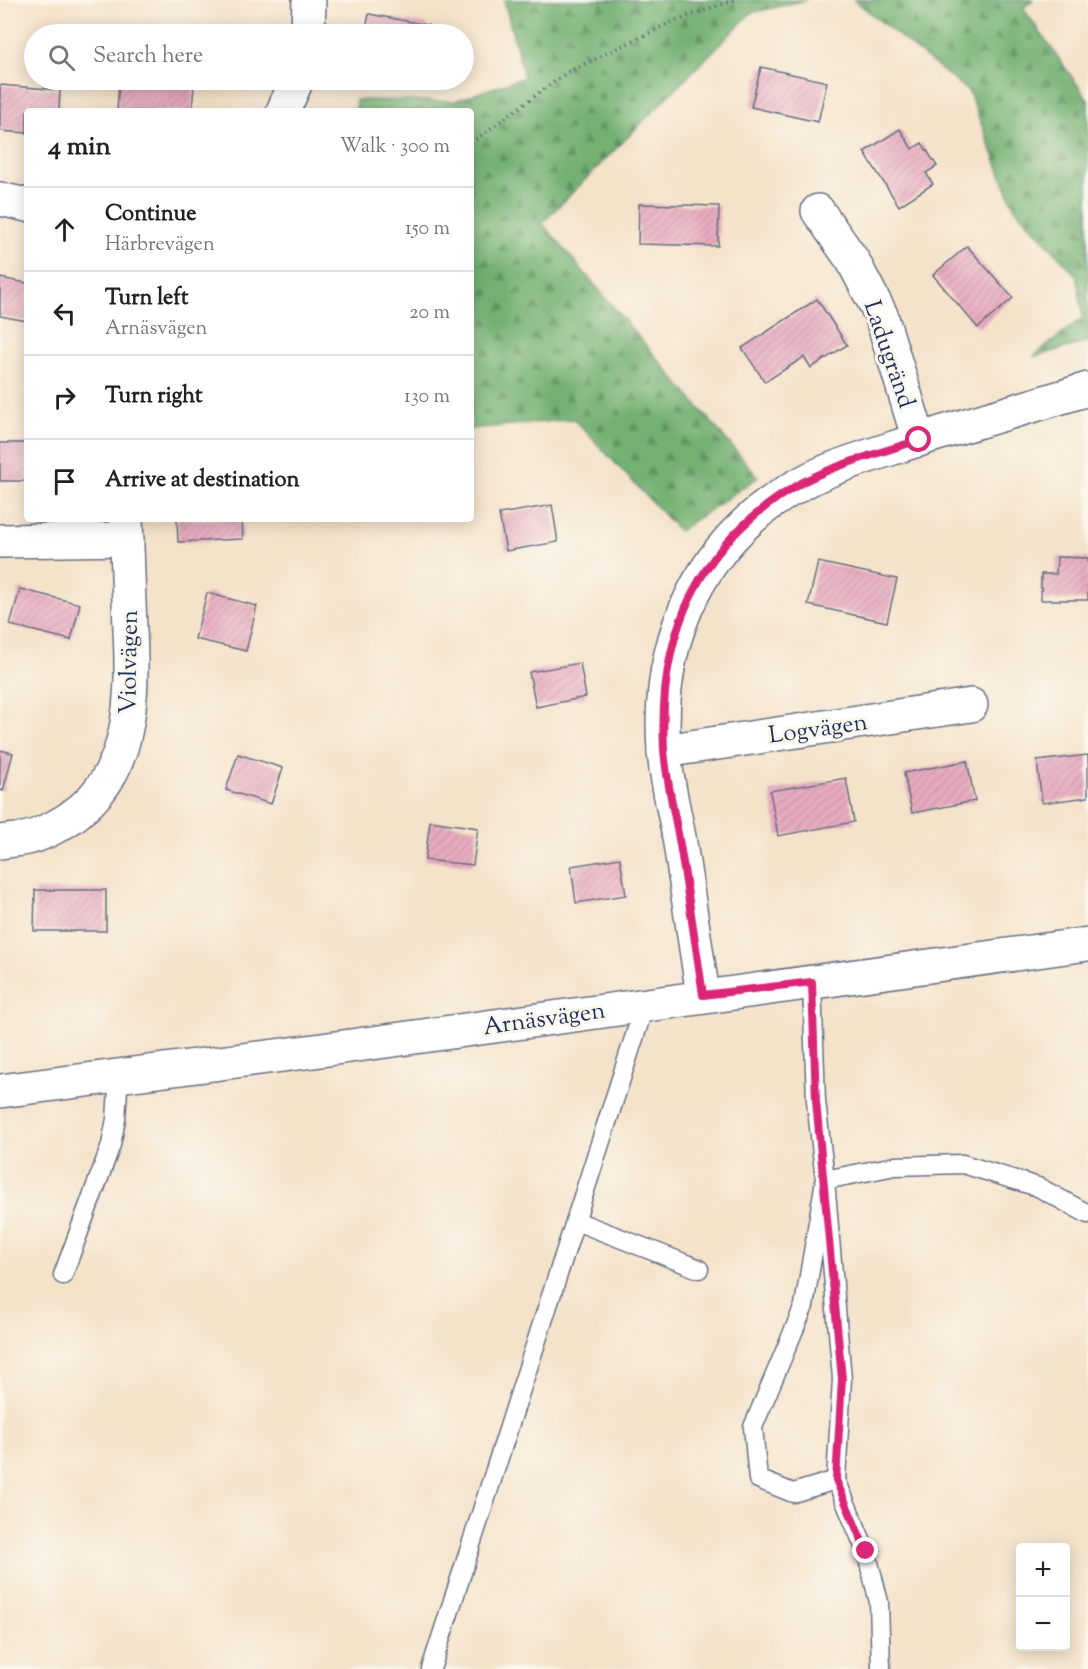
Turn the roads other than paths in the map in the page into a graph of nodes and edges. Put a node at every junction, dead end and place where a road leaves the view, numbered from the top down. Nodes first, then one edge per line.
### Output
1 (309, 0) edge
2 (308, 24) edge
3 (293, 90) edge
4 (285, 108) edge
5 (0, 199) edge
6 (24, 204) edge
7 (818, 211) dead end
8 (1088, 389) edge
9 (919, 440) junction
10 (126, 529) edge
11 (0, 540) edge
12 (971, 705) dead end
13 (664, 751) junction
14 (0, 842) edge
15 (1088, 944) edge
16 (812, 982) junction
17 (703, 995) junction
18 (645, 1004) junction
19 (119, 1075) junction
20 (0, 1091) edge
21 (825, 1180) junction
22 (1088, 1214) edge
23 (576, 1221) junction
24 (699, 1269) dead end
25 (63, 1275) dead end
26 (836, 1480) junction
27 (431, 1669) edge
28 (881, 1669) edge

1 - 2 street
3 - 4 street
5 - 6 street
7 - 9 street, Ladugränd
8 - 9 street
9 - 13 street
10 - 11 street
10 - 14 street, Violvägen
12 - 13 street, Logvägen
13 - 17 street
15 - 16 street, Arnäsvägen
16 - 17 street, Arnäsvägen
16 - 21 lane
17 - 18 street, Arnäsvägen
18 - 19 street, Arnäsvägen
18 - 23 lane
19 - 20 street, Arnäsvägen
19 - 25 lane
21 - 22 lane
21 - 26 lane
21 - 26 lane
23 - 24 lane
23 - 27 lane
26 - 28 lane

